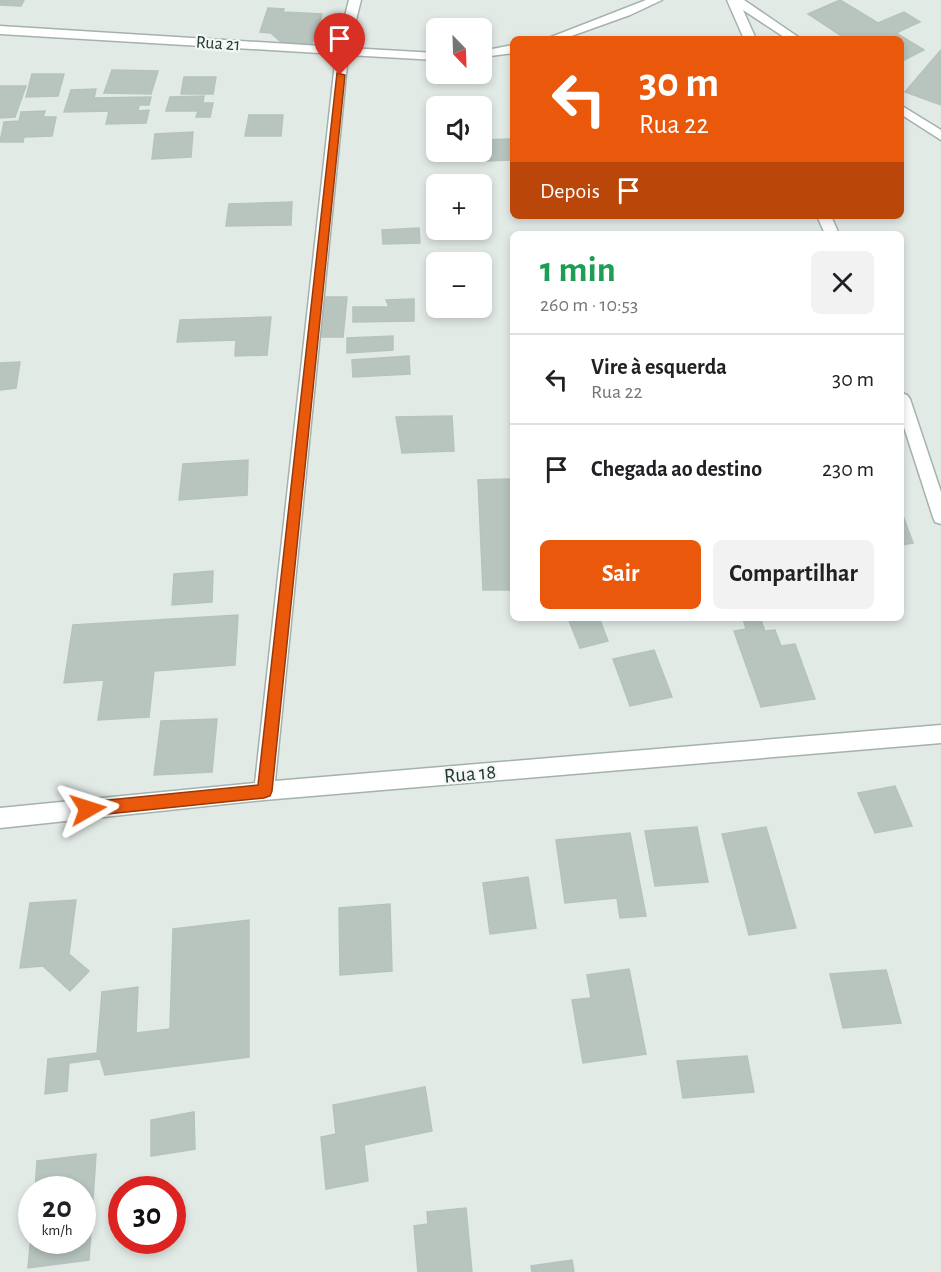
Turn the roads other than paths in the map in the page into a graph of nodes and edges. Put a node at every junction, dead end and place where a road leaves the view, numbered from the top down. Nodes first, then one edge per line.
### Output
1 (355, 0) edge
2 (656, 0) edge
3 (735, 0) edge
4 (0, 30) edge
5 (561, 36) edge
6 (749, 36) edge
7 (790, 36) edge
8 (510, 49) edge
9 (342, 52) junction
10 (492, 52) edge
11 (426, 56) edge
12 (904, 111) edge
13 (941, 136) edge
14 (904, 405) edge
15 (941, 517) edge
16 (941, 734) edge
17 (264, 791) junction
18 (0, 818) edge

1 - 9 street
2 - 5 street
3 - 6 street
3 - 7 street
4 - 9 street, Rua 21
8 - 10 street
9 - 11 street, Rua 21
9 - 17 street
12 - 13 street
14 - 15 street
16 - 17 street, Rua 18
17 - 18 street, Rua 18

